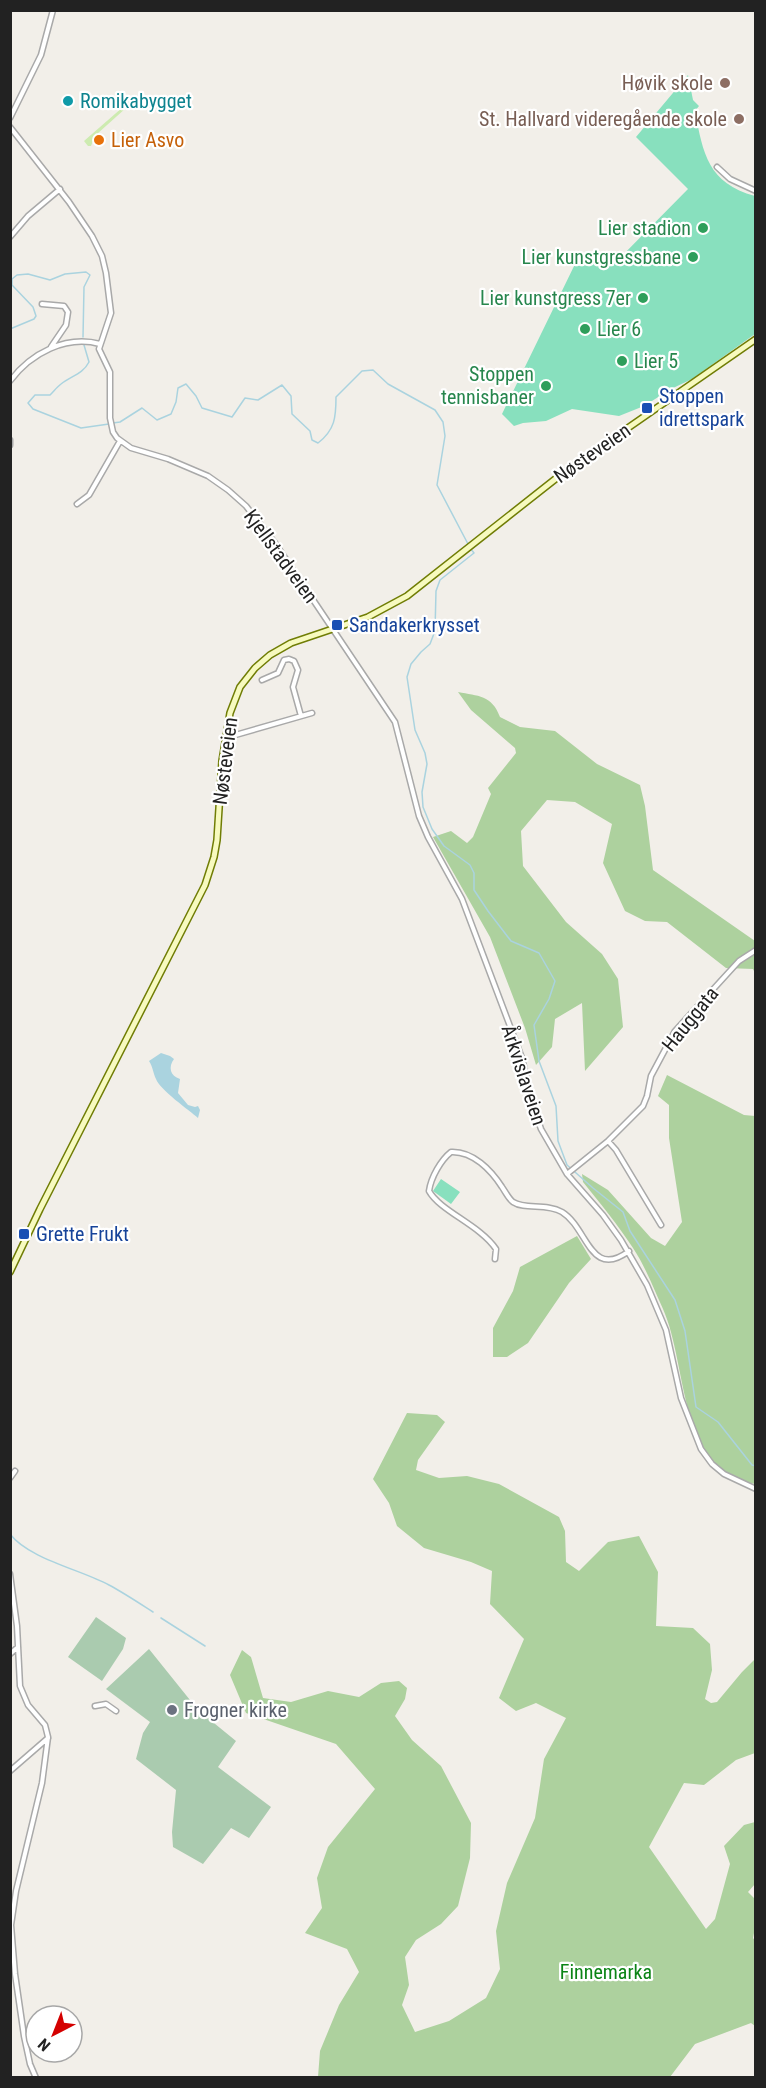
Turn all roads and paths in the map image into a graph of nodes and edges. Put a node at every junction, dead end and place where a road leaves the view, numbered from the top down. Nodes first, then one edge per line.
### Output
1 (53, 10) edge
2 (10, 118) edge
3 (10, 126) edge
4 (717, 167) dead end
5 (60, 189) junction
6 (756, 191) edge
7 (10, 237) edge
8 (42, 304) dead end
9 (756, 339) edge
10 (100, 344) junction
11 (50, 347) junction
12 (10, 381) edge
13 (10, 440) edge
14 (120, 441) junction
15 (10, 445) edge
16 (77, 504) dead end
17 (332, 629) junction
18 (262, 680) dead end
19 (312, 713) dead end
20 (301, 716) junction
21 (225, 738) junction
22 (756, 950) edge
23 (608, 1142) junction
24 (571, 1171) junction
25 (661, 1225) dead end
26 (629, 1251) junction
27 (495, 1259) dead end
28 (10, 1272) edge
29 (15, 1471) dead end
30 (10, 1478) edge
31 (756, 1490) edge
32 (10, 1574) edge
33 (18, 1647) junction
34 (10, 1654) edge
35 (95, 1706) dead end
36 (116, 1711) dead end
37 (48, 1737) junction
38 (10, 1771) edge
39 (36, 2078) edge

1 - 2 street
3 - 5 street
4 - 6 street
5 - 7 street
5 - 10 street
8 - 11 street
9 - 17 main road, Nøsteveien
10 - 11 street
10 - 14 street
11 - 12 street
13 - 15 street
14 - 16 street
14 - 17 street, Kjellstadveien
17 - 21 main road, Nøsteveien
17 - 24 street, Årkvislaveien
18 - 20 street
19 - 20 street
20 - 21 street
21 - 28 main road, Nøsteveien
22 - 23 street, Hauggata
23 - 24 street, Hauggata
23 - 25 street
24 - 26 street, Årkvislaveien
26 - 27 street
26 - 31 street, Årkvislaveien
29 - 30 street
32 - 33 street
33 - 34 street
33 - 37 street
35 - 36 street
37 - 38 street
37 - 39 street

